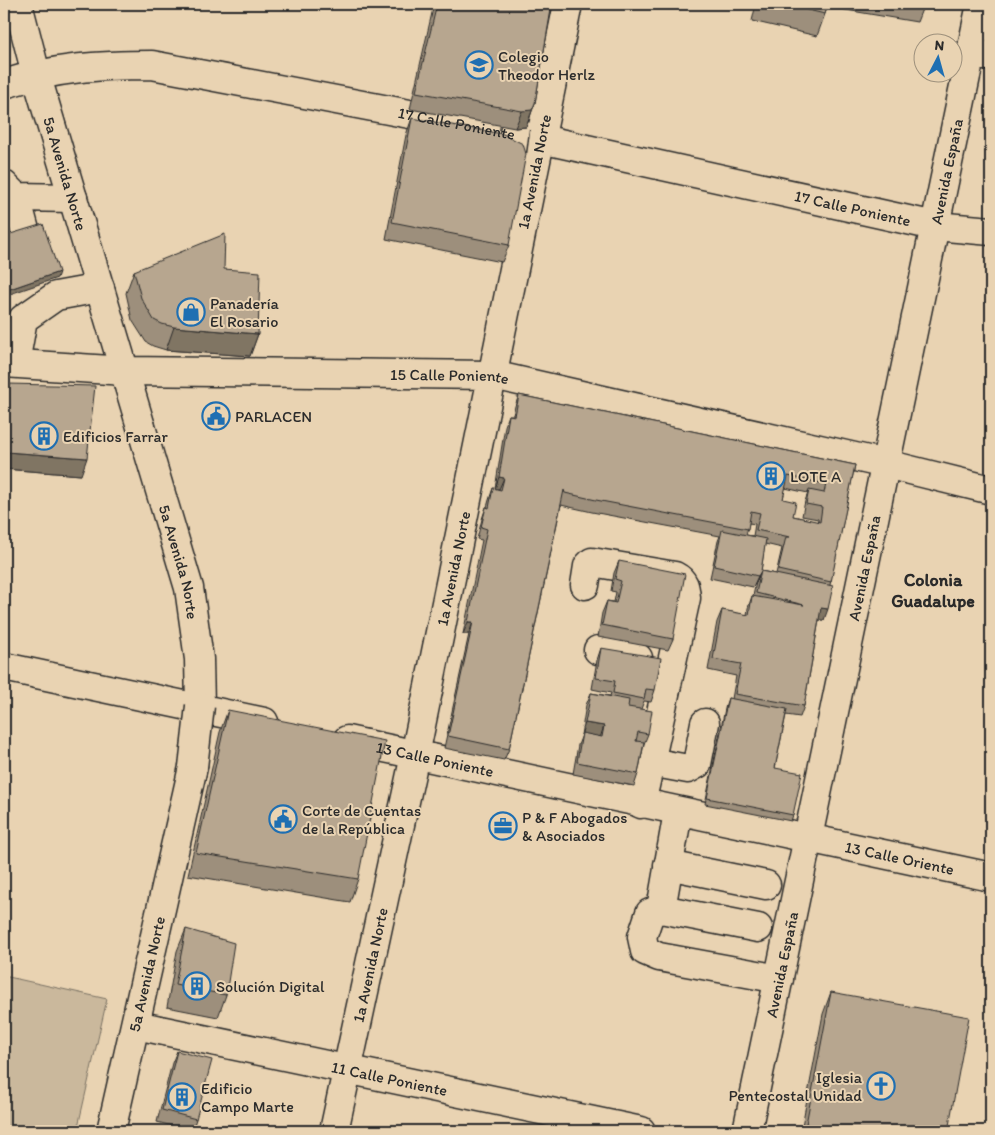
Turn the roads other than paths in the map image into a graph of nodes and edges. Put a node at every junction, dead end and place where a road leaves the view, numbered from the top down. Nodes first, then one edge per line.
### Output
1 (18, 4) edge
2 (568, 4) edge
3 (982, 4) edge
4 (981, 56) edge
5 (36, 74) junction
6 (4, 84) edge
7 (515, 128) dead end
8 (541, 139) junction
9 (511, 157) edge
10 (10, 191) edge
11 (74, 198) junction
12 (935, 226) junction
13 (991, 231) edge
14 (26, 234) edge
15 (100, 288) junction
16 (9, 363) edge
17 (125, 370) junction
18 (493, 375) junction
19 (886, 464) junction
20 (991, 490) edge
21 (585, 585) dead end
22 (598, 650) dead end
23 (671, 665) junction
24 (4, 667) edge
25 (705, 722) dead end
26 (290, 728) edge
27 (319, 734) edge
28 (415, 755) junction
29 (650, 762) junction
30 (641, 804) junction
31 (678, 812) junction
32 (808, 839) junction
33 (668, 865) junction
34 (991, 877) edge
35 (766, 886) dead end
36 (661, 909) junction
37 (758, 928) dead end
38 (779, 980) junction
39 (136, 1025) junction
40 (346, 1071) junction
41 (112, 1131) edge
42 (334, 1131) edge
43 (641, 1131) edge
44 (747, 1131) edge

1 - 5 street, 5a Avenida Norte
2 - 8 street, 1a Avenida Norte
3 - 4 street, Avenida España
4 - 12 street, Avenida España
5 - 6 street, 17 Calle Poniente
5 - 8 street, 17 Calle Poniente
5 - 11 street, 5a Avenida Norte
7 - 9 street, bridge
8 - 12 street, 17 Calle Poniente
8 - 18 street, 1a Avenida Norte
10 - 11 street
10 - 14 street
11 - 15 street, 5a Avenida Norte
12 - 13 street, 17 Calle Poniente
12 - 19 street, Avenida España
15 - 16 street
15 - 17 street, 5a Avenida Norte
16 - 17 street, 15 Calle Poniente
17 - 18 street, 15 Calle Poniente
17 - 39 street, 5a Avenida Norte, bridge
18 - 19 street, 15 Calle Poniente
18 - 28 street, 1a Avenida Norte
19 - 20 street, 15 Calle Poniente
19 - 32 street, Avenida España
21 - 23 street
22 - 23 street
23 - 29 street
24 - 26 street
25 - 29 street
27 - 28 street, 13 Calle Poniente
28 - 30 street, 13 Calle Poniente
28 - 40 street, 1a Avenida Norte
29 - 30 street
30 - 31 street, 13 Calle Poniente
31 - 32 street, 13 Calle Poniente
31 - 33 street
32 - 34 street, 13 Calle Oriente
32 - 38 street, Avenida España
33 - 35 street
33 - 36 street
36 - 37 street
36 - 38 street
38 - 44 street, Avenida España
39 - 40 street, 11 Calle Poniente
39 - 41 street, 5a Avenida Norte
40 - 42 street, 1a Avenida Norte
40 - 43 street, 11 Calle Poniente

